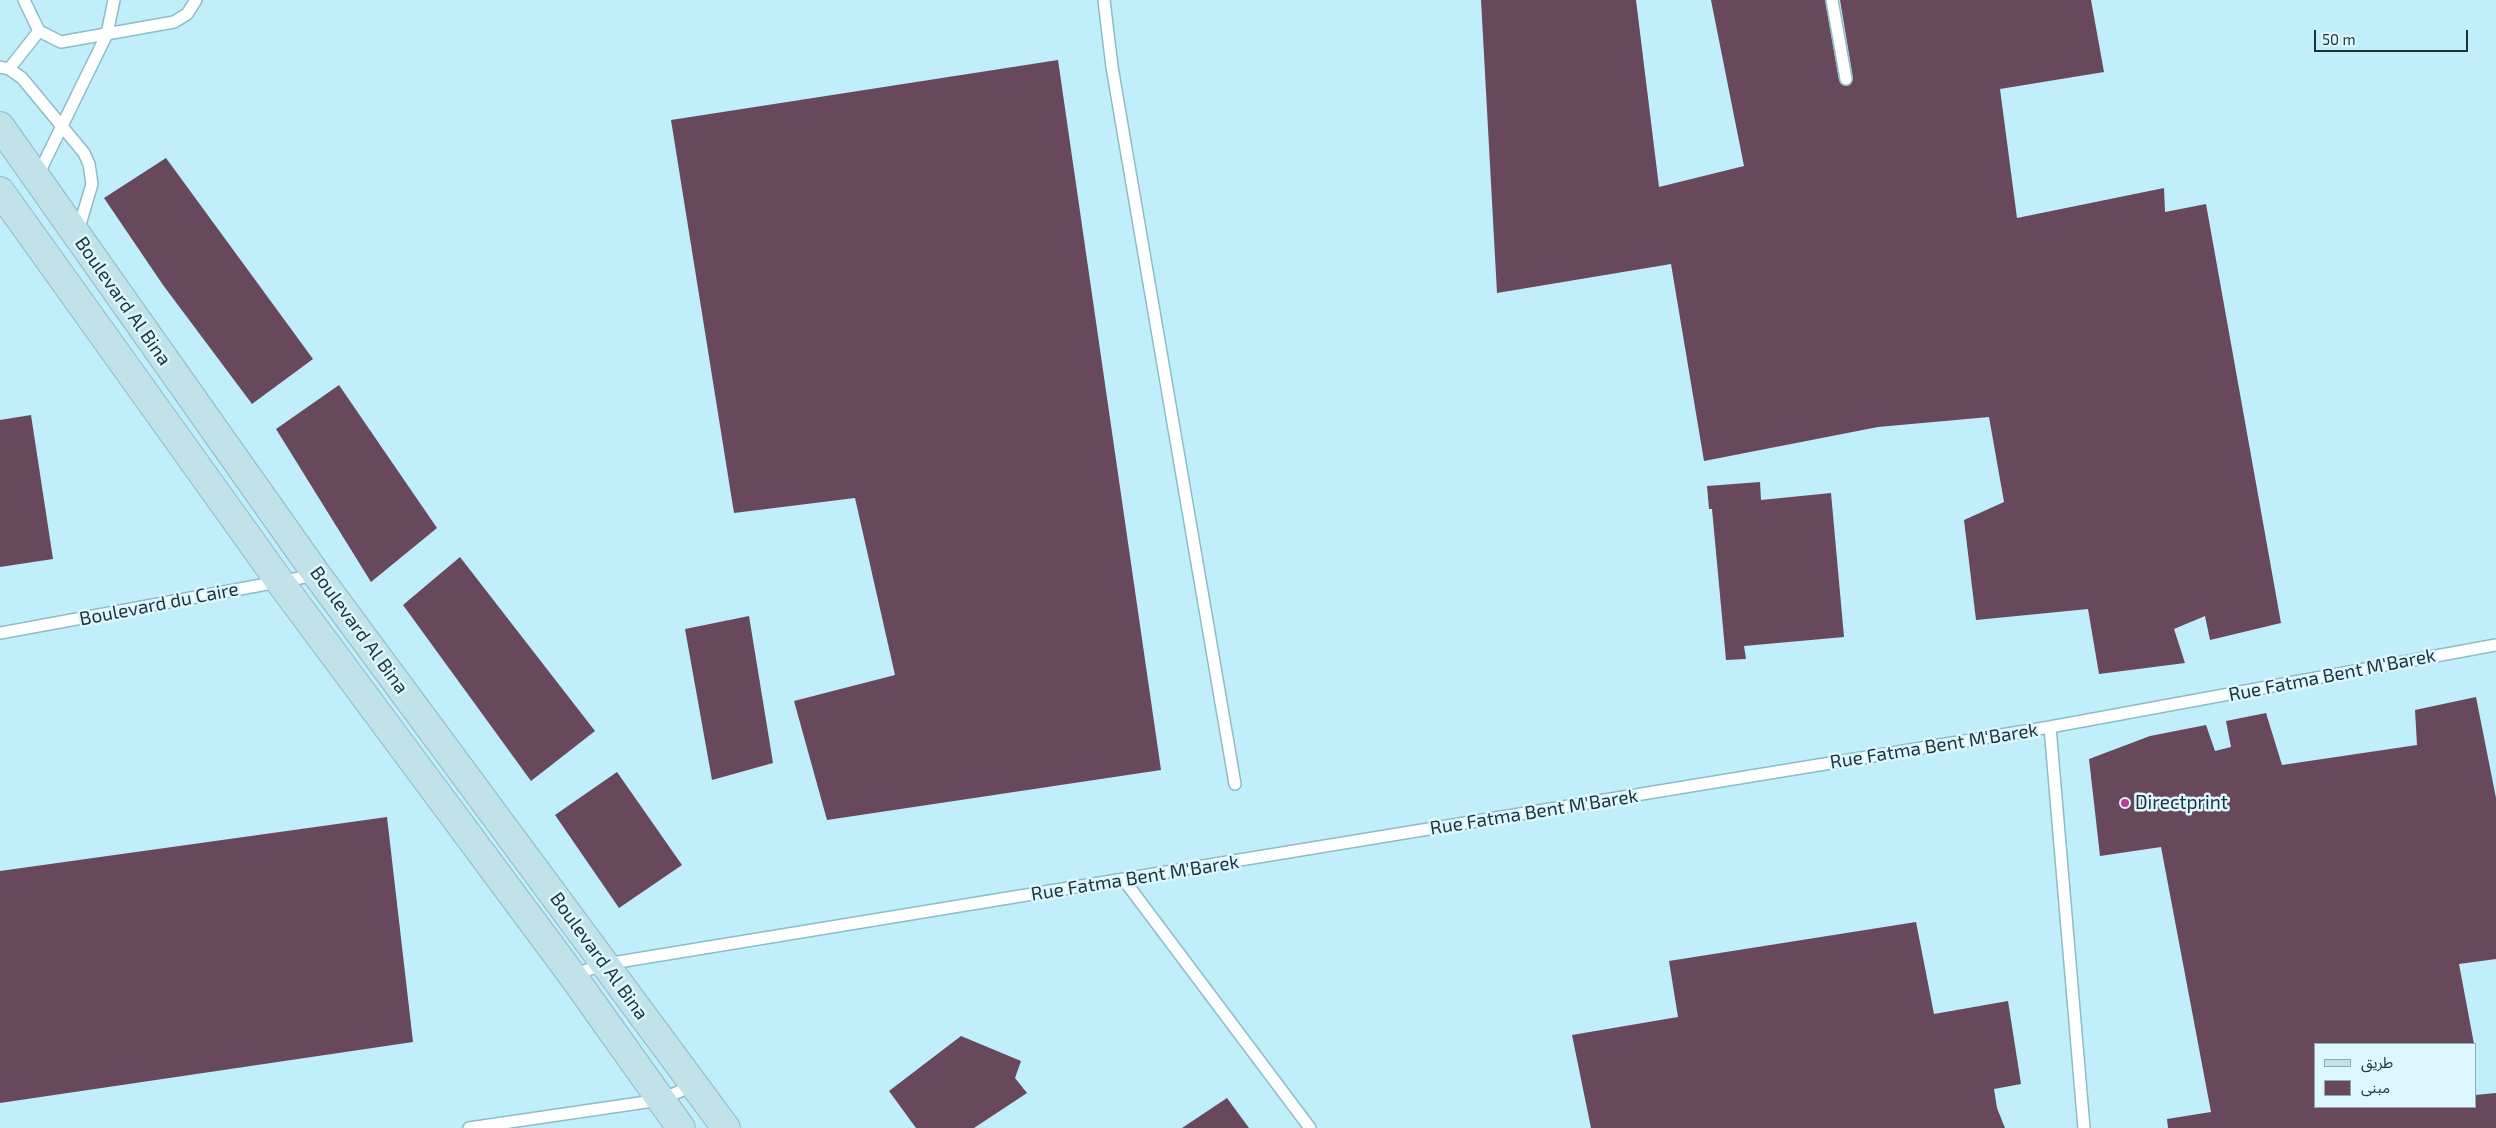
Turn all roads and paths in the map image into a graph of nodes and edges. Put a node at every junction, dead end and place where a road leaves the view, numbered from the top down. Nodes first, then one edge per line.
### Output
1 (24, 0) edge
2 (114, 0) edge
3 (196, 0) edge
4 (1104, 0) edge
5 (1832, 0) edge
6 (39, 31) junction
7 (107, 34) junction
8 (5, 68) edge
9 (1846, 78) dead end
10 (61, 125) junction
11 (0, 126) edge
12 (36, 178) junction
13 (0, 191) edge
14 (76, 236) junction
15 (317, 575) junction
16 (280, 582) junction
17 (0, 633) edge
18 (2496, 644) edge
19 (2050, 727) junction
20 (1235, 784) dead end
21 (1124, 880) junction
22 (606, 964) junction
23 (572, 975) junction
24 (694, 1085) junction
25 (660, 1100) junction
26 (469, 1128) edge
27 (681, 1128) edge
28 (726, 1128) edge
29 (1310, 1128) edge
30 (2084, 1128) edge

1 - 6 lane
2 - 7 lane
3 - 7 lane
4 - 20 lane
5 - 9 lane
6 - 7 lane
6 - 8 lane
7 - 10 lane
8 - 10 lane
10 - 12 lane
10 - 14 lane
11 - 12 main road, Boulevard Al Bina
12 - 14 main road, Boulevard Al Bina
13 - 16 main road, Boulevard Al Bina
14 - 15 main road, Boulevard Al Bina
15 - 16 lane, Boulevard du Caire
15 - 22 main road, Boulevard Al Bina
16 - 17 lane, Boulevard du Caire
16 - 23 main road, Boulevard Al Bina
18 - 19 lane, Rue Fatma Bent M'Barek
19 - 21 lane, Rue Fatma Bent M'Barek
19 - 30 lane
21 - 22 lane, Rue Fatma Bent M'Barek
21 - 29 lane
22 - 23 lane, Rue Fatma Bent M'Barek
22 - 24 main road, Boulevard Al Bina
23 - 25 main road, Boulevard Al Bina
24 - 25 lane
24 - 28 main road, Boulevard Al Bina
25 - 26 lane
25 - 27 main road, Boulevard Al Bina

